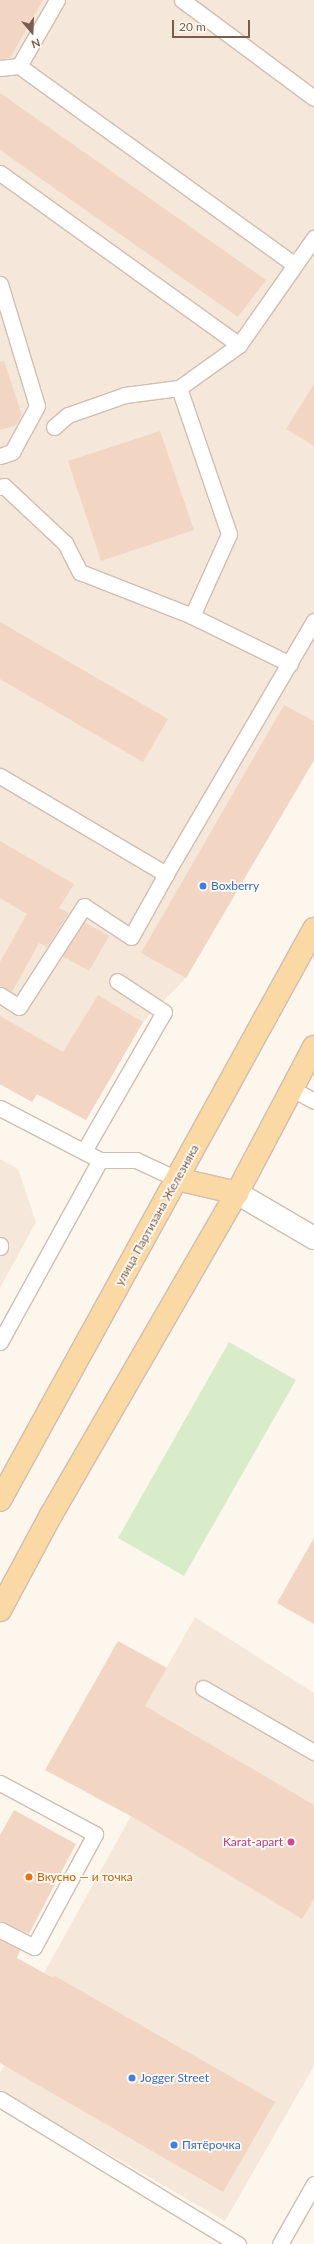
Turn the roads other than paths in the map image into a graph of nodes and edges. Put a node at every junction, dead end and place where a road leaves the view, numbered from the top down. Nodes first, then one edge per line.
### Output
1 (57, 0) edge
2 (182, 0) edge
3 (19, 66) junction
4 (0, 68) edge
5 (314, 98) edge
6 (0, 173) edge
7 (314, 238) edge
8 (295, 264) junction
9 (0, 284) edge
10 (239, 345) junction
11 (178, 388) junction
12 (54, 427) dead end
13 (0, 456) edge
14 (0, 486) edge
15 (192, 616) junction
16 (314, 621) edge
17 (290, 664) junction
18 (0, 776) edge
19 (166, 874) junction
20 (314, 929) edge
21 (118, 981) dead end
22 (0, 995) edge
23 (314, 1047) edge
24 (290, 1088) junction
25 (314, 1101) edge
26 (0, 1108) edge
27 (84, 1151) junction
28 (100, 1160) junction
29 (177, 1179) junction
30 (237, 1193) junction
31 (314, 1238) edge
32 (0, 1342) edge
33 (0, 1500) edge
34 (0, 1610) edge
35 (203, 1688) dead end
36 (314, 1752) edge
37 (0, 1783) edge
38 (0, 1930) edge
39 (0, 2099) edge
40 (314, 2184) edge
41 (238, 2244) edge
42 (280, 2244) edge

1 - 3 lane
2 - 5 lane
3 - 4 lane
3 - 8 lane
6 - 10 lane
7 - 8 lane
8 - 10 lane
9 - 13 lane
10 - 11 lane
11 - 12 lane
11 - 15 lane
14 - 15 lane
15 - 17 lane
16 - 17 lane
17 - 19 lane
18 - 19 lane
19 - 22 lane
20 - 29 main road, улица Партизана Железняка
21 - 27 lane
23 - 24 main road
24 - 25 lane
24 - 30 main road
26 - 27 lane
27 - 28 lane
28 - 29 lane
28 - 32 lane
29 - 30 main road
29 - 33 main road, улица Партизана Железняка
30 - 31 main road
30 - 34 main road
35 - 36 lane
37 - 38 lane
39 - 41 lane
40 - 42 lane

